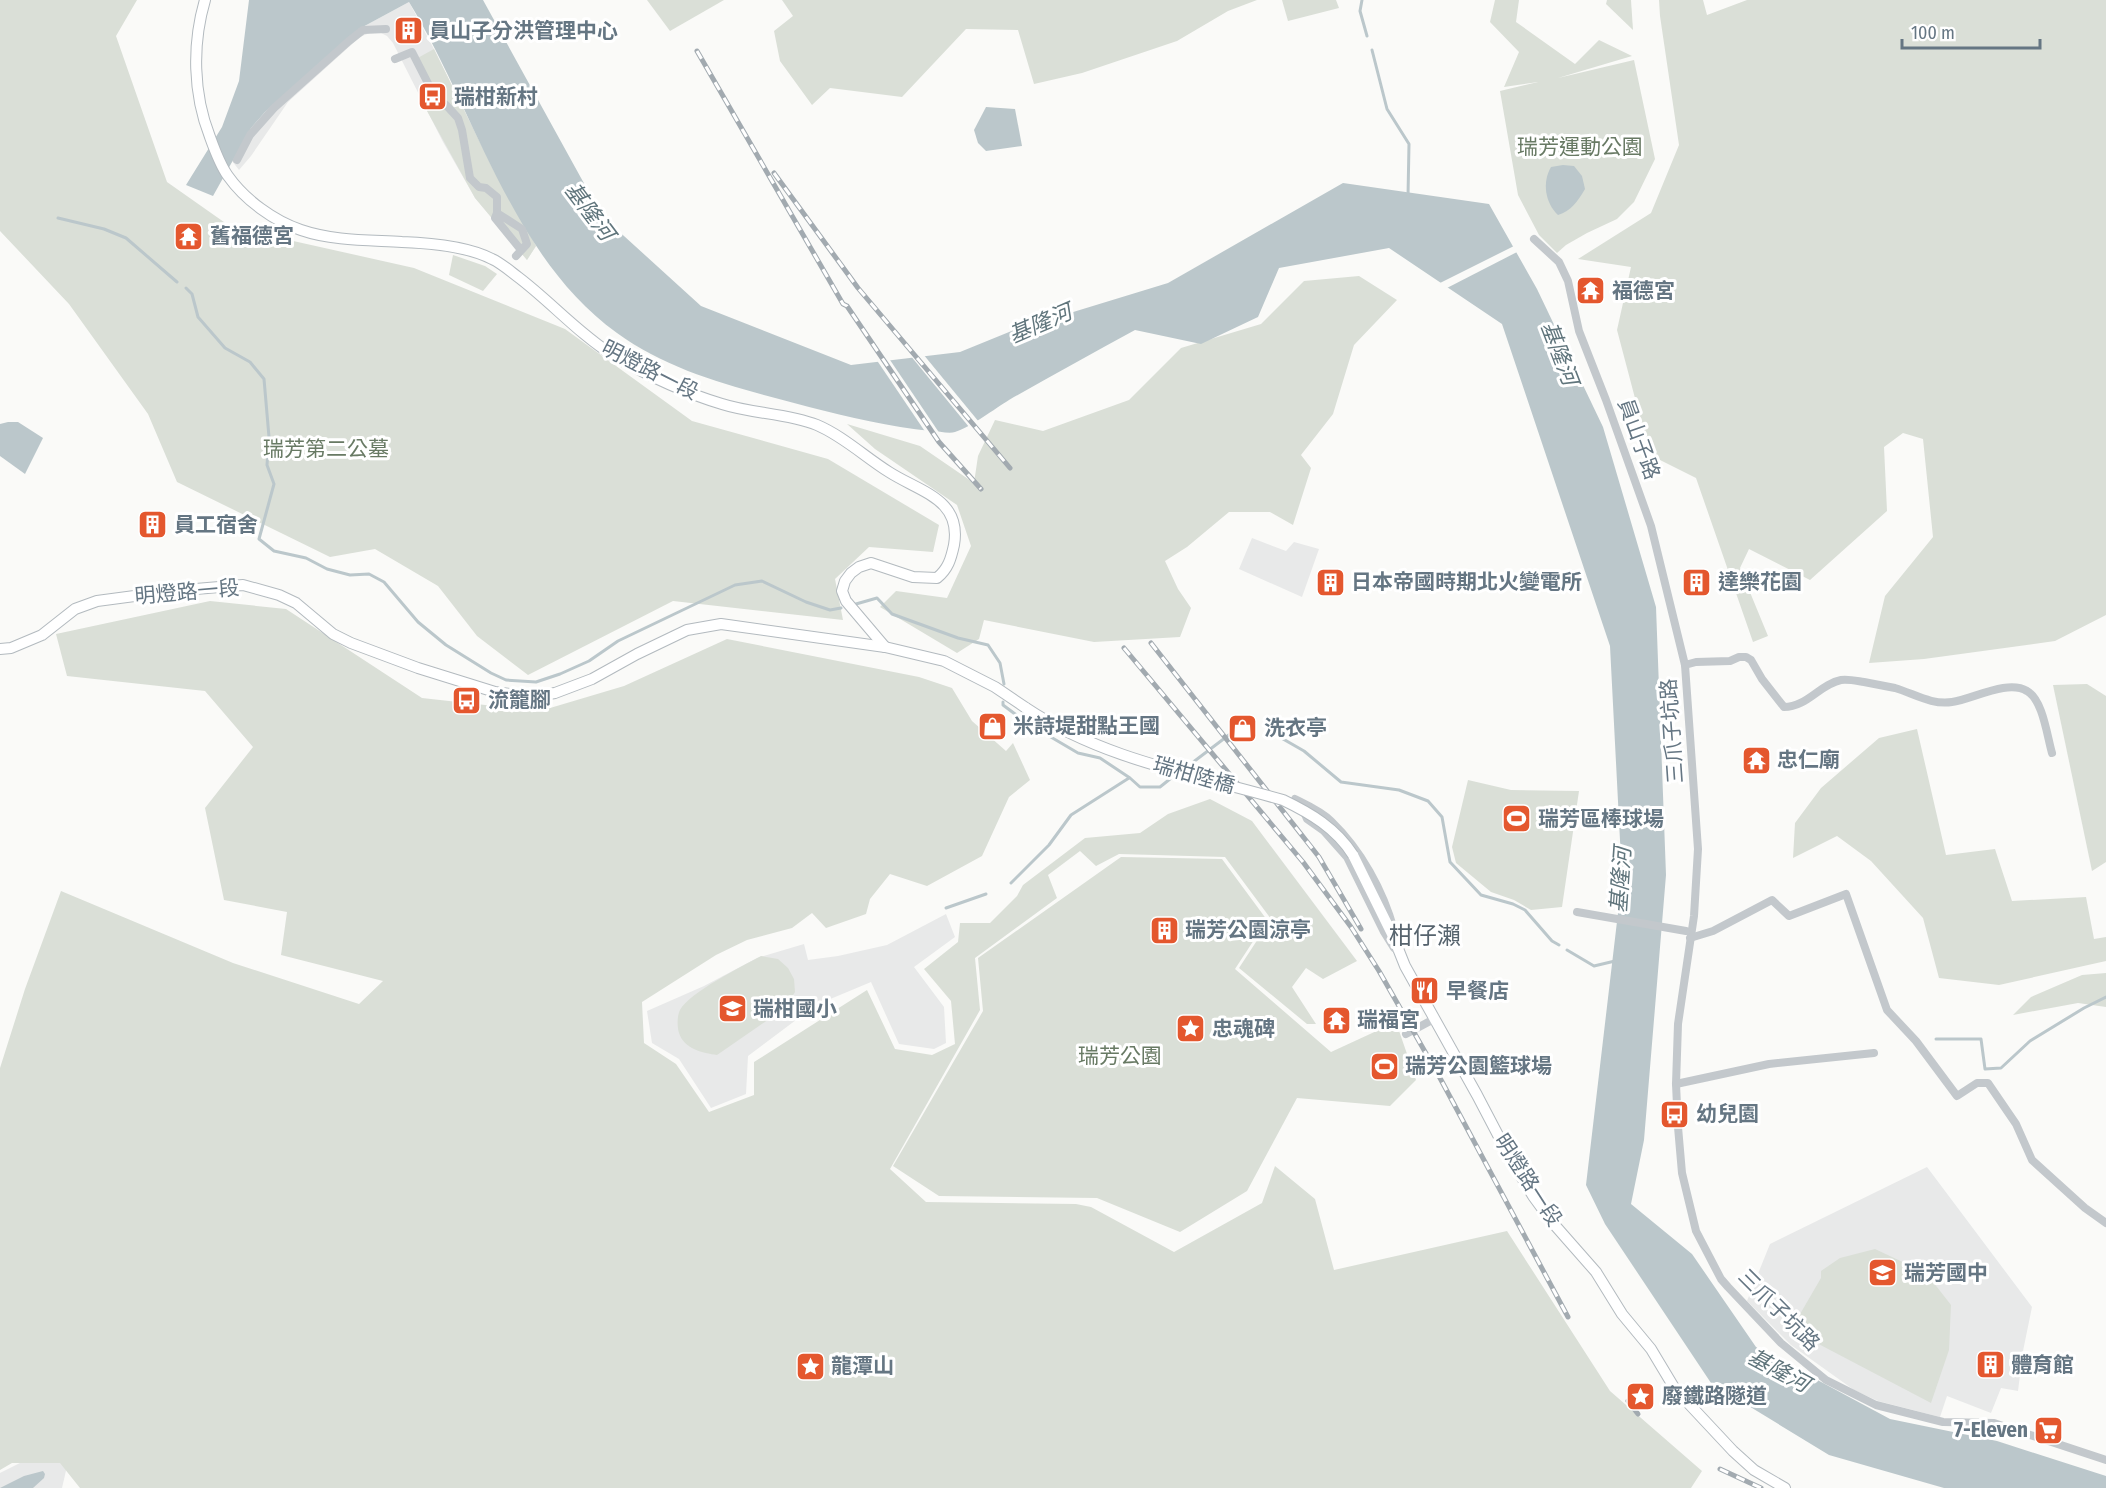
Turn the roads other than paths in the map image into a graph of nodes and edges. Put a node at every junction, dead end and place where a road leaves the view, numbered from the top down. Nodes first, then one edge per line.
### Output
1 (205, 0) edge
2 (386, 29) dead end
3 (395, 59) dead end
4 (237, 160) dead end
5 (497, 213) junction
6 (1534, 239) dead end
7 (885, 647) junction
8 (0, 649) edge
9 (1685, 664) junction
10 (1026, 708) joint
11 (2052, 753) dead end
12 (1204, 770) dead end
13 (1202, 783) dead end
14 (1353, 855) joint
15 (1577, 912) dead end
16 (1688, 934) junction
17 (1405, 966) junction
18 (1434, 1018) junction
19 (1406, 1034) dead end
20 (1874, 1053) dead end
21 (1676, 1084) junction
22 (2106, 1223) edge
23 (2106, 1460) edge
24 (1785, 1488) edge

1 - 7 main road, 明燈路一段
2 - 4 street
3 - 5 street
5 - 5 street
6 - 9 street, 員山子路
7 - 8 main road, 明燈路一段
7 - 10 main road, 明燈路一段
9 - 11 street
9 - 16 street, 三爪子坑路
10 - 14 main road, 瑞柑陸橋, bridge
12 - 13 street
14 - 17 main road, 明燈路一段
15 - 16 street
16 - 21 street, 三爪子坑路
16 - 22 street
17 - 17 street
17 - 18 main road, 明燈路一段
18 - 19 street
18 - 24 main road, 明燈路一段
20 - 21 street
21 - 23 street, 三爪子坑路

